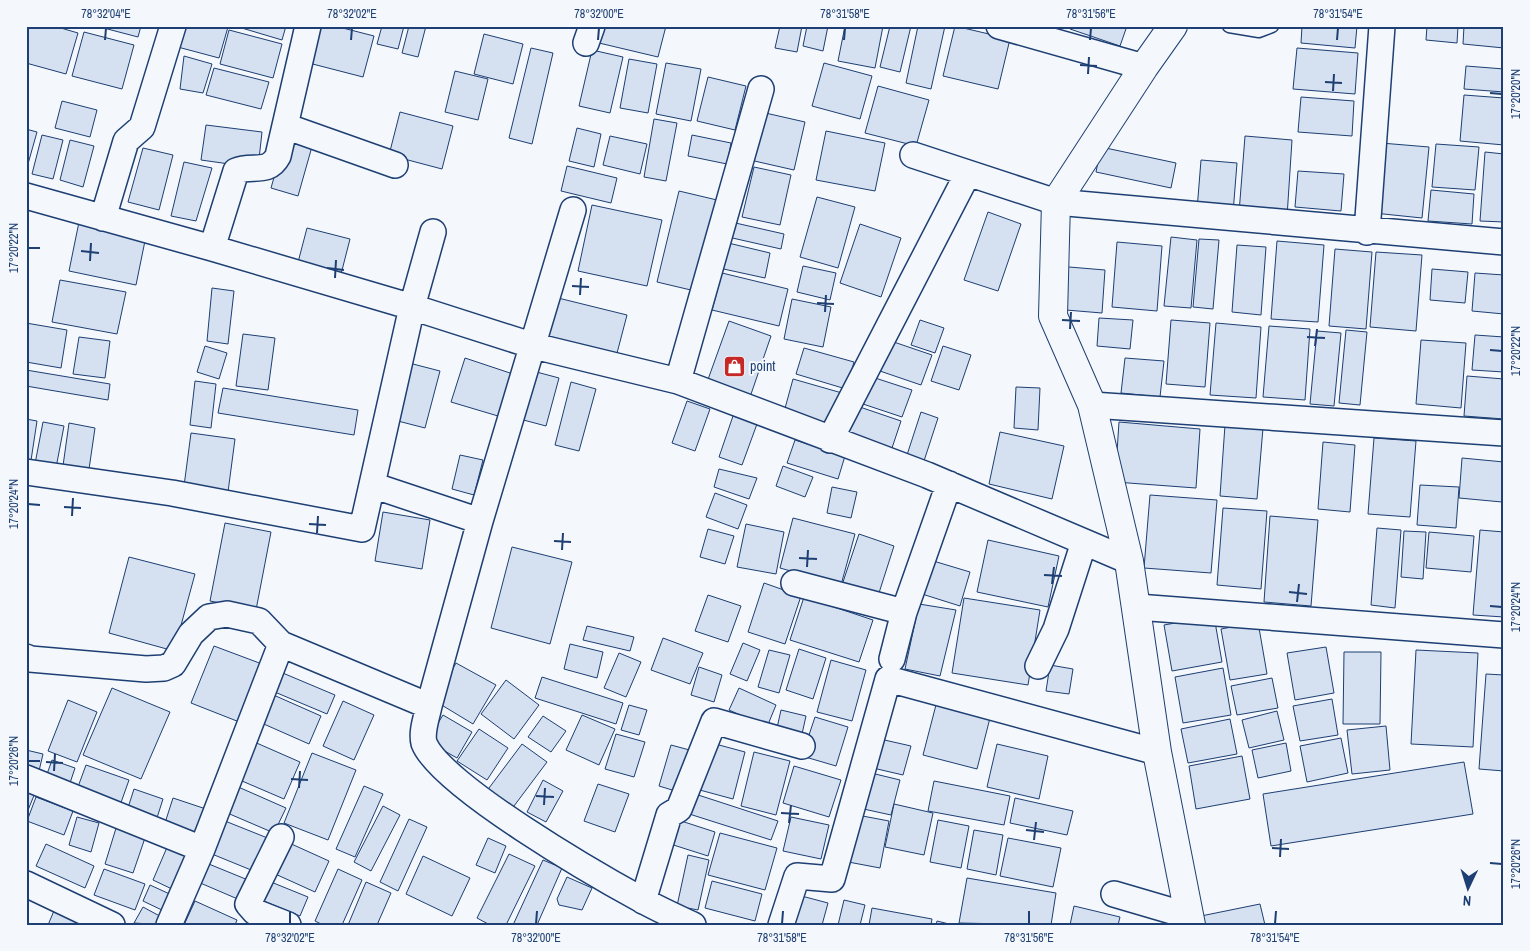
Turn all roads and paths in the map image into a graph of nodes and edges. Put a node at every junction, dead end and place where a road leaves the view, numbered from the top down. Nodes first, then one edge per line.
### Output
1 (173, 26) edge
2 (308, 26) edge
3 (1000, 26) edge
4 (1173, 26) edge
5 (1230, 26) edge
6 (1272, 26) edge
7 (1382, 26) edge
8 (1063, 35) edge
9 (1144, 67) junction
10 (761, 88) dead end
11 (285, 126) junction
12 (913, 156) dead end
13 (395, 164) dead end
14 (968, 173) junction
15 (26, 196) edge
16 (1056, 202) junction
17 (573, 210) dead end
18 (102, 218) junction
19 (433, 232) dead end
20 (1367, 232) junction
21 (1504, 242) edge
22 (212, 248) junction
23 (412, 306) junction
24 (534, 346) junction
25 (678, 380) junction
26 (1092, 405) junction
27 (1504, 433) edge
28 (830, 440) junction
29 (26, 472) edge
30 (949, 484) junction
31 (372, 485) junction
32 (480, 521) junction
33 (1084, 542) junction
34 (1128, 561) junction
35 (794, 583) dead end
36 (1137, 607) junction
37 (904, 612) junction
38 (1504, 635) edge
39 (281, 644) junction
40 (892, 659) dead end
41 (27, 661) edge
42 (1038, 666) dead end
43 (429, 706) junction
44 (802, 746) dead end
45 (1157, 752) junction
46 (26, 778) edge
47 (281, 837) dead end
48 (202, 849) junction
49 (26, 884) edge
50 (1114, 894) dead end
51 (643, 901) junction
52 (1190, 920) edge
53 (112, 925) edge
54 (169, 925) edge
55 (288, 925) edge
56 (693, 925) edge
57 (781, 925) edge

1 - 18 street
2 - 11 street
3 - 8 street
4 - 9 main road
5 - 6 lane
7 - 20 street
8 - 9 street
9 - 16 main road
10 - 25 street
11 - 13 street
11 - 22 street
12 - 14 street
14 - 16 street
14 - 28 street
15 - 18 street
16 - 20 street
16 - 26 main road
17 - 24 street
18 - 22 street
19 - 23 street
20 - 21 street
22 - 23 street
23 - 24 street
23 - 31 street
24 - 25 street
24 - 32 street
25 - 28 street
26 - 27 street
26 - 34 main road
28 - 30 street
29 - 31 street
30 - 33 street
30 - 37 street
31 - 32 street
32 - 43 street
33 - 34 street
33 - 42 street
34 - 36 main road
35 - 37 street
36 - 38 street
36 - 45 main road
37 - 40 street
39 - 41 street
39 - 43 street
39 - 48 street
43 - 51 street
44 - 51 street
45 - 52 main road
45 - 57 street
46 - 48 street
47 - 55 street
48 - 54 street
49 - 53 street
50 - 52 street
51 - 56 street

